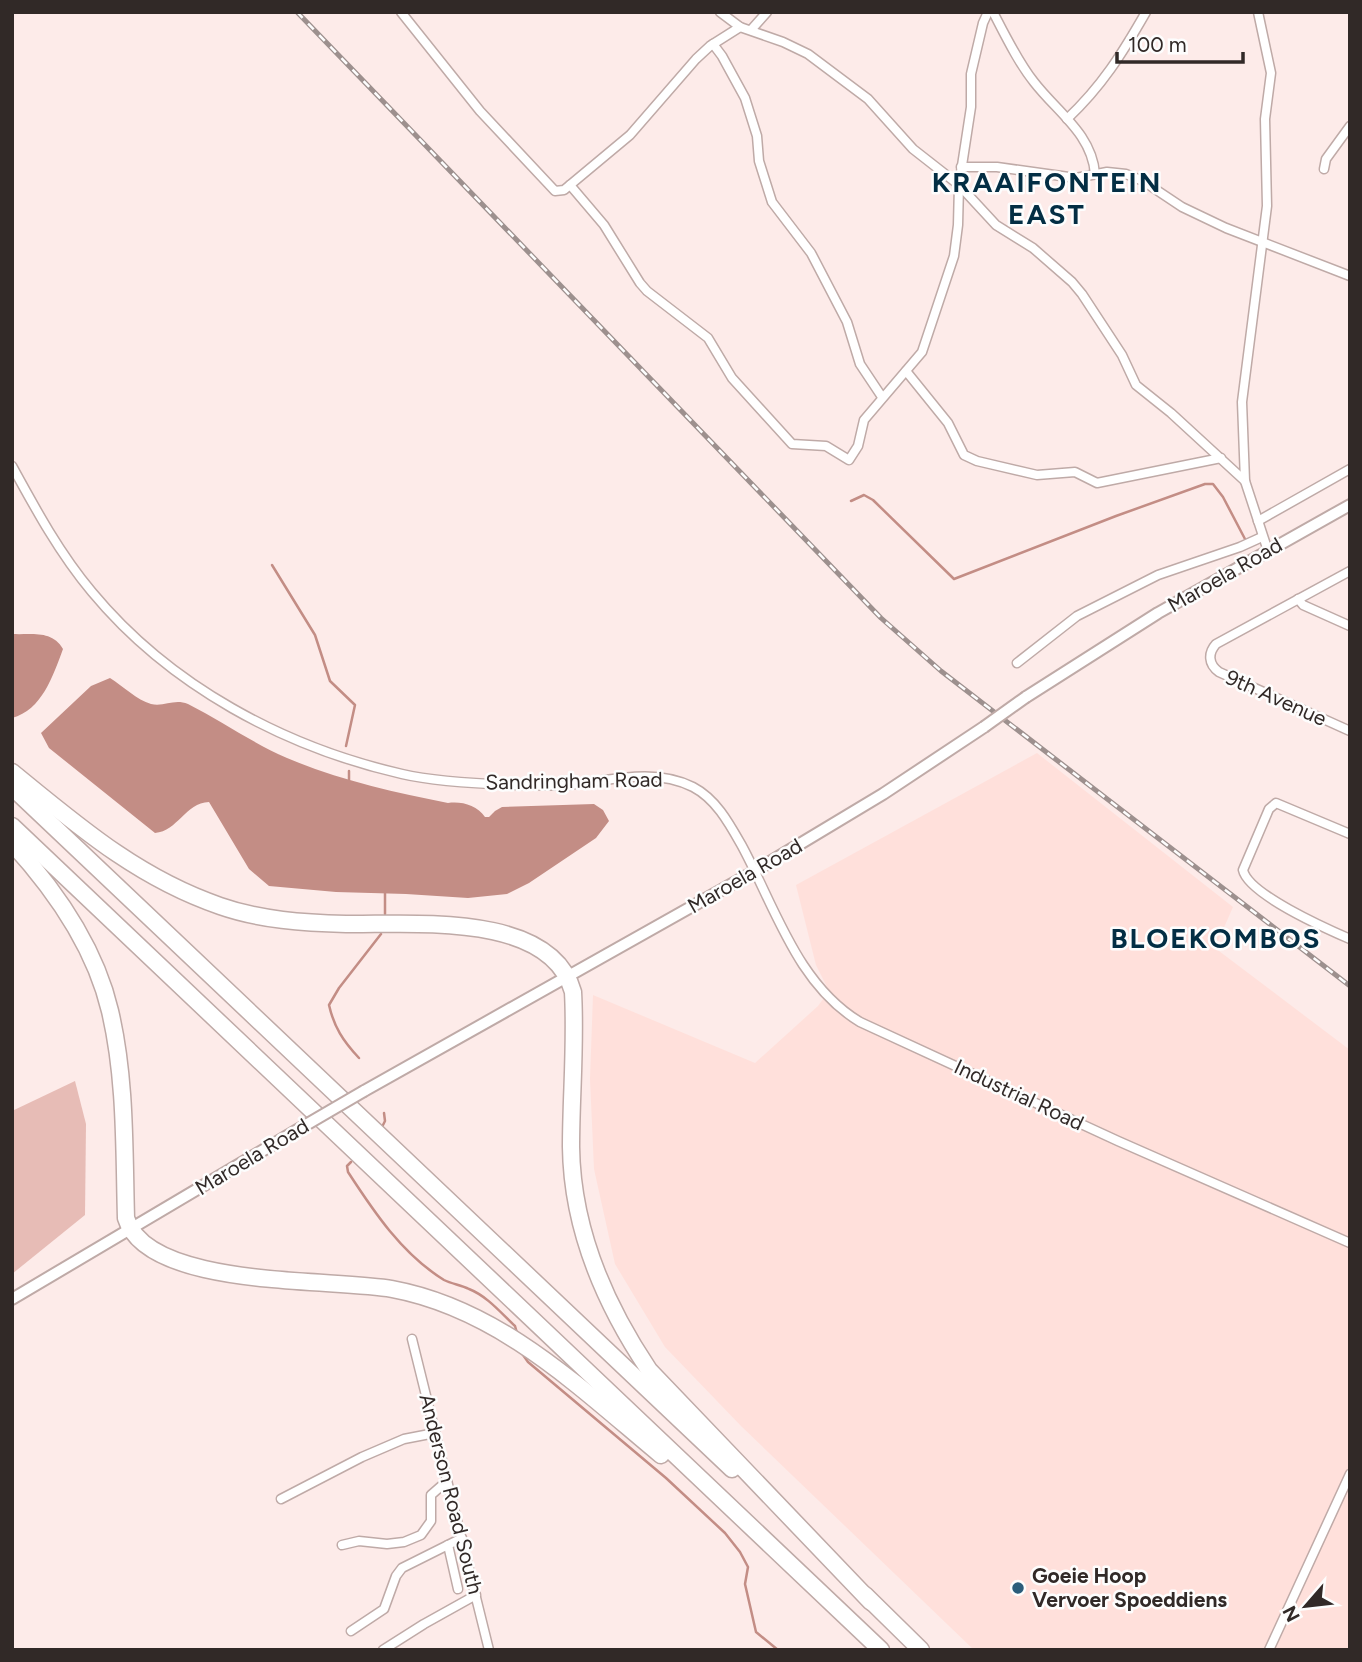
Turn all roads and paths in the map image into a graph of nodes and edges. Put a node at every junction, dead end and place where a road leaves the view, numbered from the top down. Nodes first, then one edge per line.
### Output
1 (401, 12) edge
2 (720, 12) edge
3 (767, 12) edge
4 (990, 12) edge
5 (1146, 12) edge
6 (1258, 12) edge
7 (740, 27) junction
8 (751, 30) junction
9 (713, 44) junction
10 (1067, 118) junction
11 (1350, 126) edge
12 (961, 167) junction
13 (1324, 169) dead end
14 (1095, 174) junction
15 (570, 185) junction
16 (959, 185) junction
17 (1262, 244) junction
18 (1350, 276) edge
19 (906, 371) junction
20 (882, 397) junction
21 (1221, 458) junction
22 (12, 466) edge
23 (1350, 469) edge
24 (1245, 481) junction
25 (1350, 505) edge
26 (1258, 521) junction
27 (1262, 537) junction
28 (1268, 551) junction
29 (1350, 571) edge
30 (1298, 599) junction
31 (1350, 626) edge
32 (1017, 663) dead end
33 (1350, 731) edge
34 (12, 772) edge
35 (12, 787) edge
36 (12, 826) edge
37 (1350, 834) edge
38 (12, 843) edge
39 (755, 871) junction
40 (1350, 939) edge
41 (568, 975) junction
42 (130, 1230) junction
43 (1350, 1243) edge
44 (12, 1299) edge
45 (412, 1339) dead end
46 (435, 1433) junction
47 (1350, 1474) edge
48 (447, 1481) junction
49 (281, 1499) dead end
50 (461, 1538) junction
51 (766, 1541) junction
52 (342, 1545) dead end
53 (448, 1545) junction
54 (458, 1589) dead end
55 (476, 1595) junction
56 (872, 1602) junction
57 (351, 1631) dead end
58 (383, 1650) edge
59 (489, 1650) edge
60 (881, 1650) edge
61 (921, 1650) edge
62 (1269, 1650) edge

1 - 15 street
2 - 7 street
3 - 8 street
4 - 10 street
4 - 12 street
5 - 10 street
6 - 17 street
7 - 8 street
7 - 9 street
8 - 16 street
9 - 15 street
9 - 20 street
10 - 14 street
11 - 13 street
12 - 14 street
12 - 16 street
14 - 17 street
15 - 20 street
16 - 19 street
16 - 21 street
17 - 18 street
17 - 24 street
19 - 20 street
19 - 21 street
21 - 24 street
22 - 39 street, Sandringham Road
23 - 26 street
24 - 26 street
25 - 28 street, Maroela Road
26 - 27 street
27 - 28 street
27 - 32 street
28 - 39 street, Maroela Road, bridge
29 - 30 street
30 - 31 street
30 - 33 street, 9th Avenue
34 - 41 highway
35 - 56 highway
36 - 51 highway
37 - 40 street
38 - 42 highway
39 - 41 street, Maroela Road
39 - 43 street, Industrial Road
41 - 42 street, Maroela Road, bridge
41 - 56 highway
42 - 44 street, Maroela Road
42 - 51 highway
45 - 46 street, Anderson Road South
46 - 48 street, Anderson Road South
46 - 49 street
47 - 62 street
48 - 50 street, Anderson Road South
48 - 52 street
50 - 53 street
50 - 55 street, Anderson Road South
51 - 60 highway
53 - 54 street
53 - 57 street
55 - 58 street
55 - 59 street, Anderson Road South
56 - 61 highway

